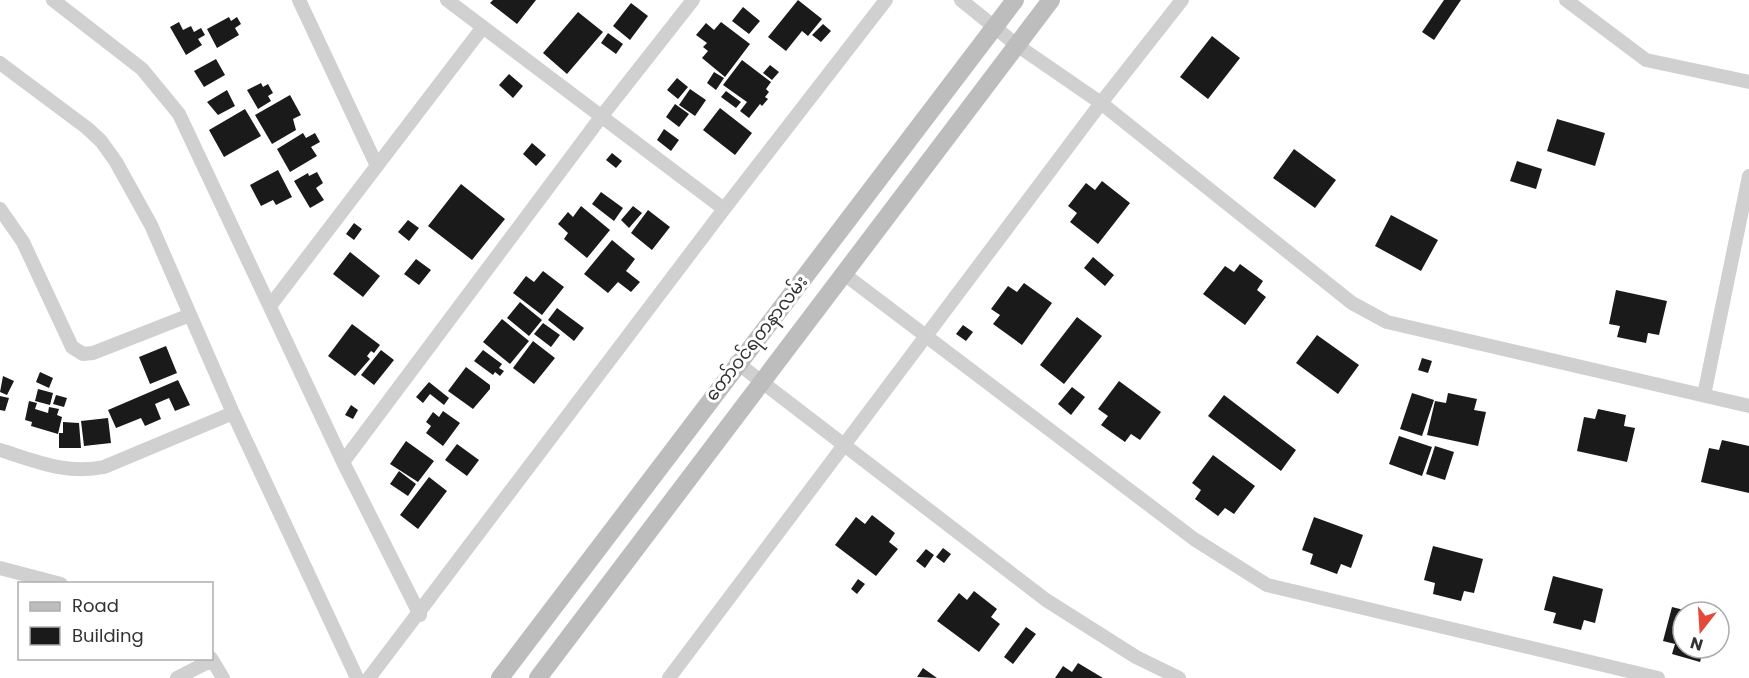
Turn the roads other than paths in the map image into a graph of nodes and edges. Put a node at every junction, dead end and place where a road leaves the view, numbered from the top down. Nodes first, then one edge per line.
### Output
1 (52, 0) edge
2 (299, 0) edge
3 (447, 0) edge
4 (693, 0) edge
5 (886, 0) edge
6 (962, 0) edge
7 (1015, 0) edge
8 (1052, 0) edge
9 (1182, 0) edge
10 (1566, 0) edge
11 (995, 26) junction
12 (483, 27) junction
13 (1018, 46) junction
14 (0, 63) edge
15 (1749, 82) edge
16 (1101, 103) junction
17 (601, 117) junction
18 (377, 166) junction
19 (1749, 176) edge
20 (0, 209) edge
21 (724, 209) junction
22 (844, 274) junction
23 (270, 306) junction
24 (190, 315) junction
25 (926, 338) junction
26 (736, 362) junction
27 (762, 381) junction
28 (1704, 395) junction
29 (1749, 406) edge
30 (233, 413) junction
31 (845, 443) junction
32 (0, 450) edge
33 (343, 462) junction
34 (0, 568) edge
35 (54, 582) edge
36 (420, 615) junction
37 (210, 660) edge
38 (213, 660) edge
39 (177, 678) edge
40 (223, 678) edge
41 (357, 678) edge
42 (369, 678) edge
43 (500, 678) edge
44 (538, 678) edge
45 (669, 678) edge
46 (1179, 678) edge
47 (1658, 678) edge

1 - 23 street
2 - 18 street
3 - 12 street
4 - 17 street
5 - 21 street
6 - 11 street
7 - 11 main road, တော်ဝင်ရတနာလမ်း
8 - 13 main road, တော်ဝင်ရတနာလမ်း
9 - 16 street
10 - 15 street
11 - 13 street
11 - 26 main road, တော်ဝင်ရတနာလမ်း
12 - 17 street
12 - 18 street
13 - 16 street
13 - 22 main road, တော်ဝင်ရတနာလမ်း
14 - 24 street
16 - 25 street
16 - 28 street
17 - 21 street
17 - 33 street
18 - 23 street
19 - 28 street
20 - 24 street
21 - 36 street
22 - 25 street
22 - 27 main road, တော်ဝင်ရတနာလမ်း
23 - 33 street
24 - 30 street
25 - 31 street
25 - 47 street
26 - 27 street
26 - 43 main road, တော်ဝင်ရတနာလမ်း
27 - 31 street
27 - 44 main road, တော်ဝင်ရတနာလမ်း
28 - 29 street
30 - 32 street
30 - 41 street
31 - 45 street
31 - 46 street
33 - 36 street
34 - 35 street
36 - 42 street
37 - 39 street
38 - 40 street

